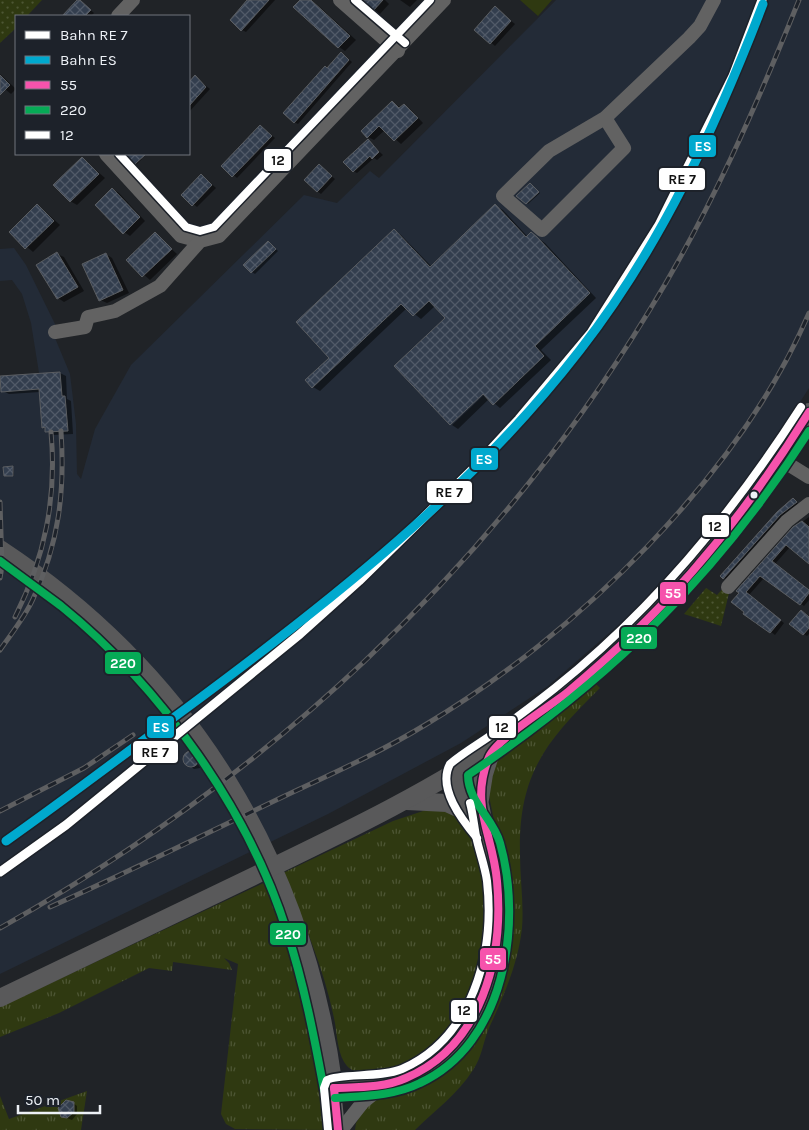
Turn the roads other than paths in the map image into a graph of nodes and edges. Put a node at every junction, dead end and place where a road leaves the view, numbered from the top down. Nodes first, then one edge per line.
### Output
1 (132, 0) edge
2 (340, 0) edge
3 (444, 0) edge
4 (714, 0) edge
5 (119, 15) edge
6 (398, 51) junction
7 (606, 118) junction
8 (107, 155) edge
9 (200, 241) junction
10 (55, 332) dead end
11 (809, 412) edge
12 (780, 459) junction
13 (809, 477) edge
14 (809, 504) edge
15 (0, 549) edge
16 (728, 587) dead end
17 (492, 749) junction
18 (458, 770) junction
19 (406, 801) junction
20 (475, 806) junction
21 (0, 998) edge
22 (384, 1085) junction
23 (334, 1088) junction
24 (340, 1130) edge

1 - 5 street
2 - 6 street
3 - 6 street
4 - 7 street
6 - 9 street
7 - 7 street
8 - 9 street
9 - 10 street
11 - 12 main road
12 - 13 street
12 - 17 main road
14 - 16 street
15 - 23 main road
17 - 18 main road
17 - 20 main road
18 - 19 main road
18 - 20 main road
19 - 20 main road
19 - 21 main road
20 - 22 main road
22 - 23 main road
22 - 24 street
23 - 24 street

